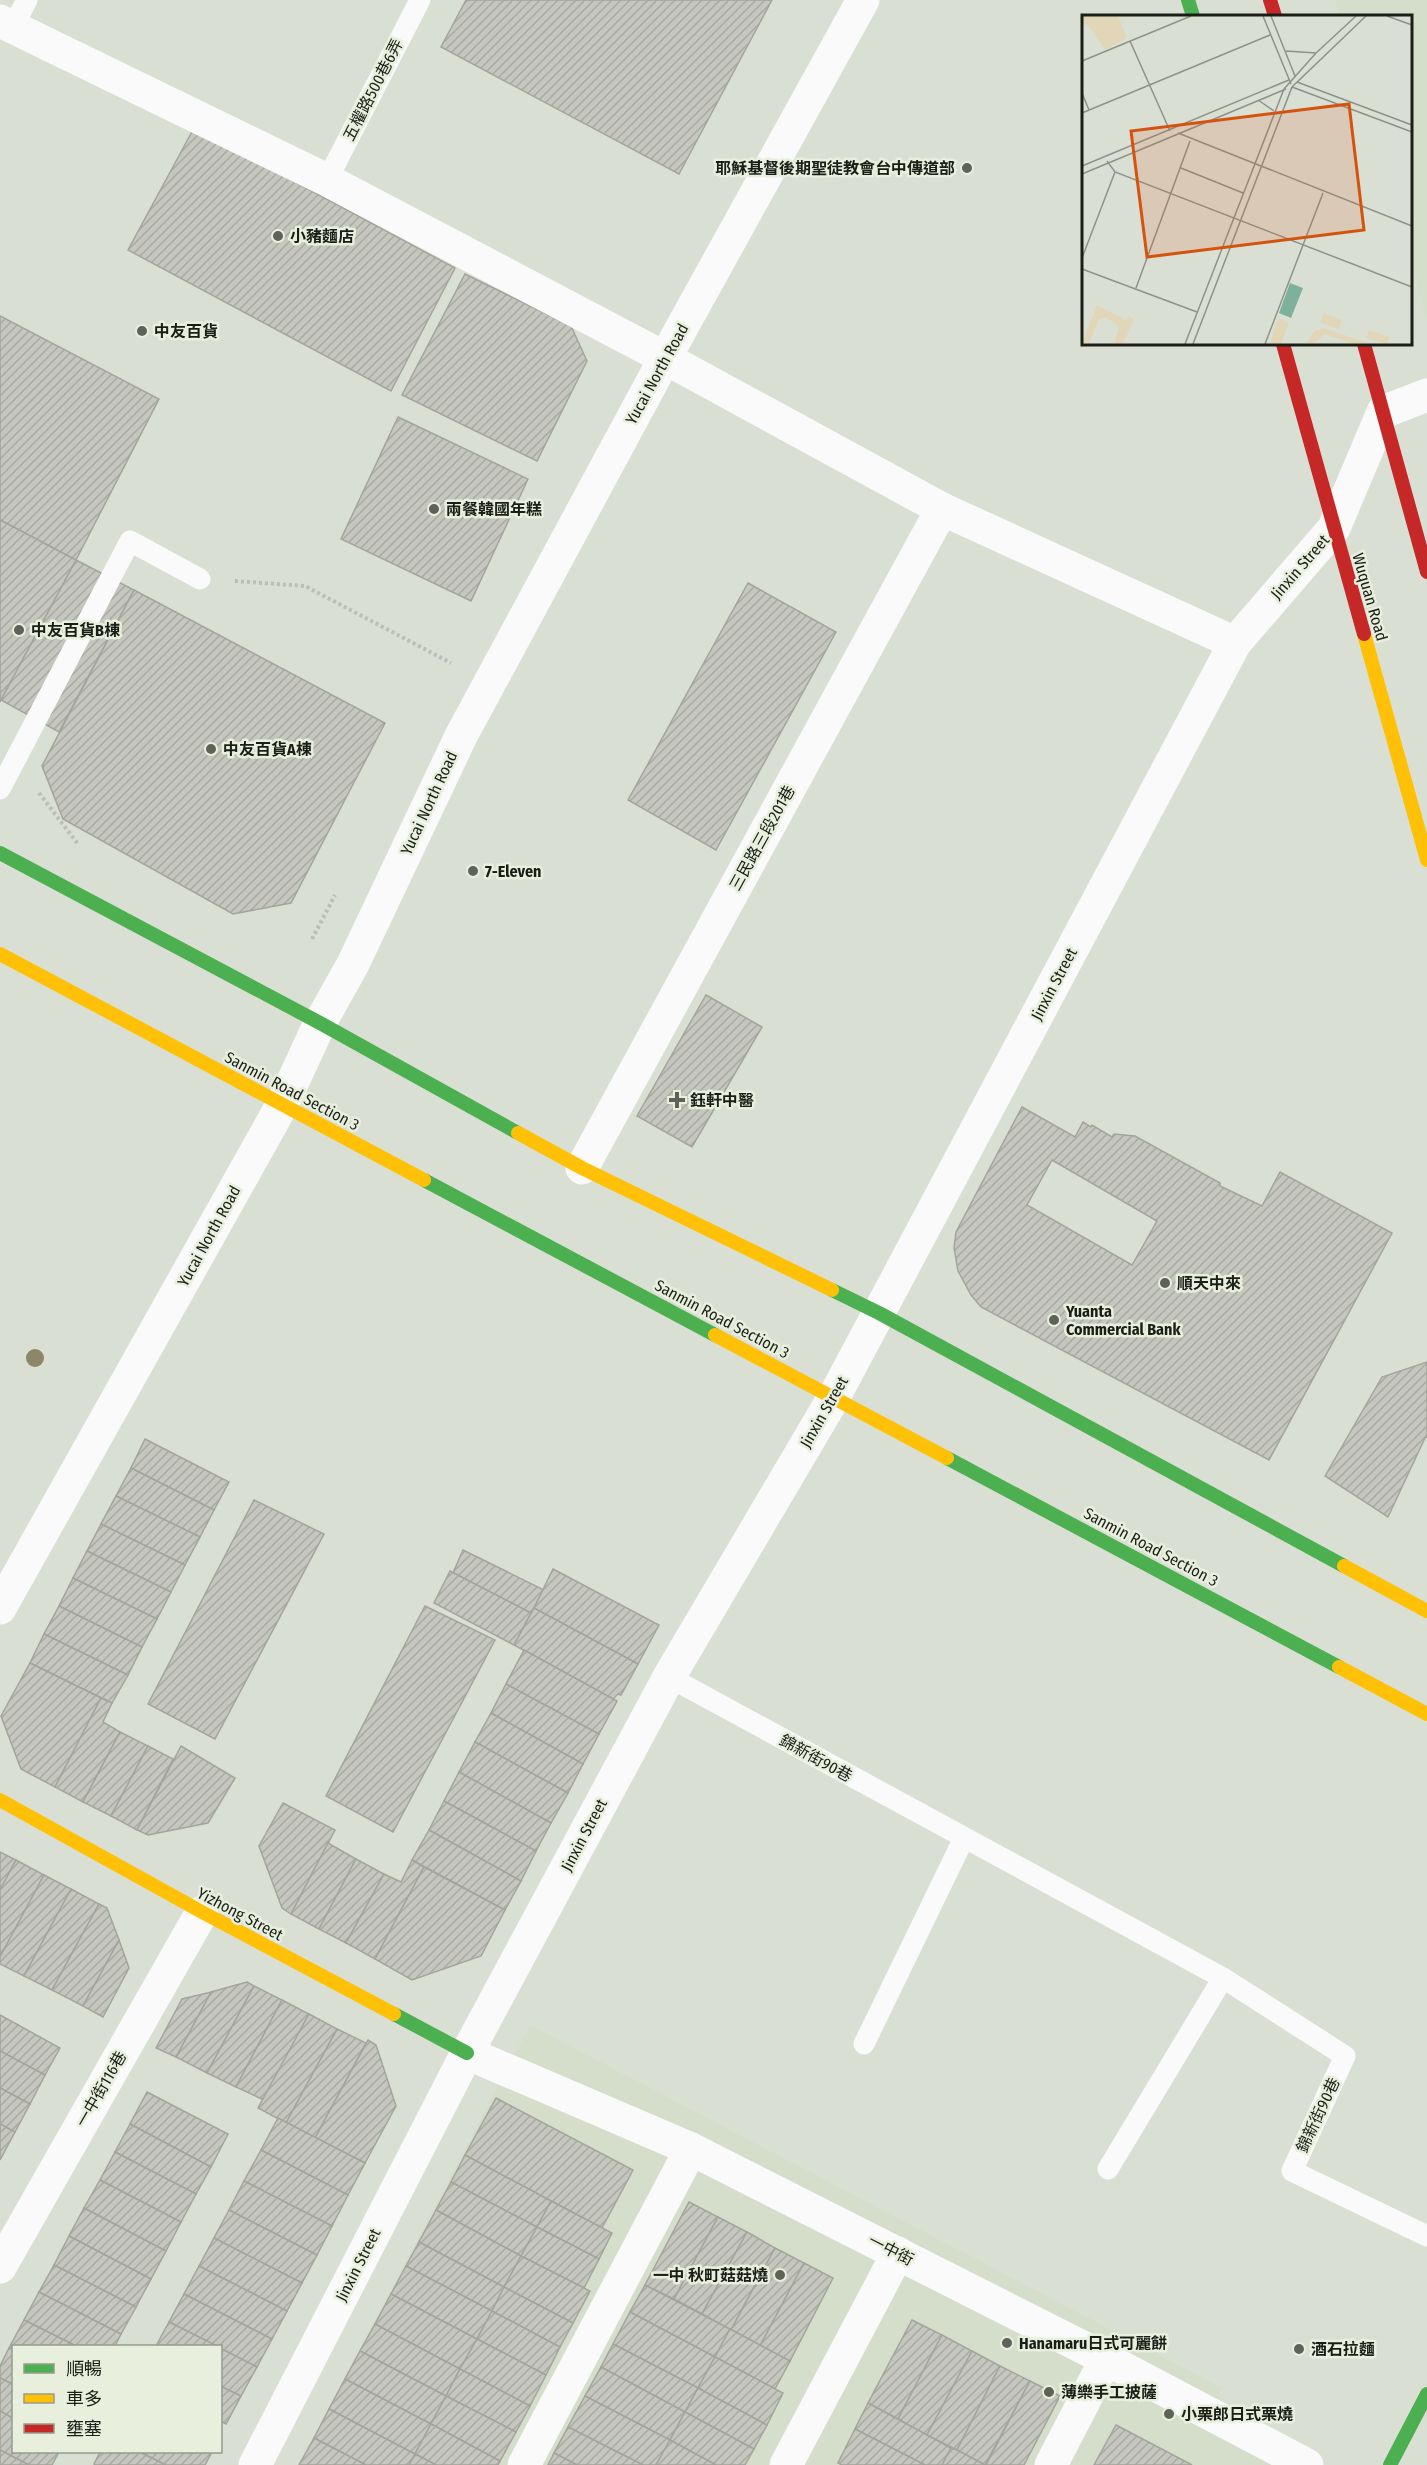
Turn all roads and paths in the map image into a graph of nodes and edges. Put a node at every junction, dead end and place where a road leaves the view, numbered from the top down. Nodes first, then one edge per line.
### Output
1 (420, 0) edge
2 (863, 0) edge
3 (1188, 0) edge
4 (1270, 0) edge
5 (1192, 15) edge
6 (1275, 15) edge
7 (13, 16) edge
8 (327, 180) junction
9 (1283, 345) edge
10 (1364, 345) edge
11 (665, 358) junction
12 (1427, 395) edge
13 (1383, 412) junction
14 (942, 508) junction
15 (1334, 528) junction
16 (1427, 572) edge
17 (200, 579) joint
18 (1235, 644) junction
19 (455, 665) dead end
20 (33, 785) dead end
21 (0, 789) edge
22 (79, 846) dead end
23 (0, 853) edge
24 (1427, 860) edge
25 (0, 954) edge
26 (320, 1023) junction
27 (282, 1105) junction
28 (582, 1168) junction
29 (879, 1313) junction
30 (834, 1397) junction
31 (0, 1608) edge
32 (1427, 1611) edge
33 (669, 1677) junction
34 (1427, 1714) edge
35 (0, 1800) edge
36 (964, 1838) junction
37 (202, 1912) junction
38 (1223, 1978) junction
39 (864, 2044) dead end
40 (467, 2053) junction
41 (691, 2150) junction
42 (1108, 2169) dead end
43 (1427, 2236) edge
44 (898, 2253) junction
45 (0, 2267) edge
46 (1106, 2359) junction
47 (1427, 2394) edge
48 (255, 2465) edge
49 (524, 2465) edge
50 (786, 2465) edge
51 (1050, 2465) edge
52 (1307, 2465) edge
53 (1390, 2465) edge

1 - 8 lane, 五權路500巷6弄
2 - 11 street, Yucai North Road
3 - 5 main road
4 - 6 main road
7 - 8 street
8 - 11 street
9 - 15 main road, Wuquan Road
10 - 13 main road
11 - 14 street
11 - 26 street, Yucai North Road
12 - 13 street
13 - 15 street, Jinxin Street
13 - 16 main road
14 - 18 street
14 - 28 street, 三民路三段201巷
15 - 18 street, Jinxin Street
15 - 24 main road, Wuquan Road
17 - 19 path
17 - 21 lane
18 - 29 street, Jinxin Street
20 - 22 path
23 - 26 main road
25 - 27 main road, Sanmin Road Section 3
26 - 27 street, Yucai North Road
26 - 28 main road
27 - 30 main road, Sanmin Road Section 3
27 - 31 street, Yucai North Road
28 - 29 main road
29 - 30 street, Jinxin Street
29 - 32 main road
30 - 33 street, Jinxin Street
30 - 34 main road, Sanmin Road Section 3
33 - 36 lane, 錦新街90巷
33 - 40 street, Jinxin Street
35 - 37 main road, Yizhong Street
36 - 38 lane, 錦新街90巷
36 - 39 lane
37 - 40 main road, Yizhong Street
37 - 45 street, 一中街116巷
38 - 42 lane
38 - 43 lane, 錦新街90巷
40 - 41 street, 一中街
40 - 48 street, Jinxin Street
41 - 44 street, 一中街
41 - 49 street
44 - 46 street, 一中街
44 - 50 street
46 - 51 street
46 - 52 street, 一中街
47 - 53 main road

